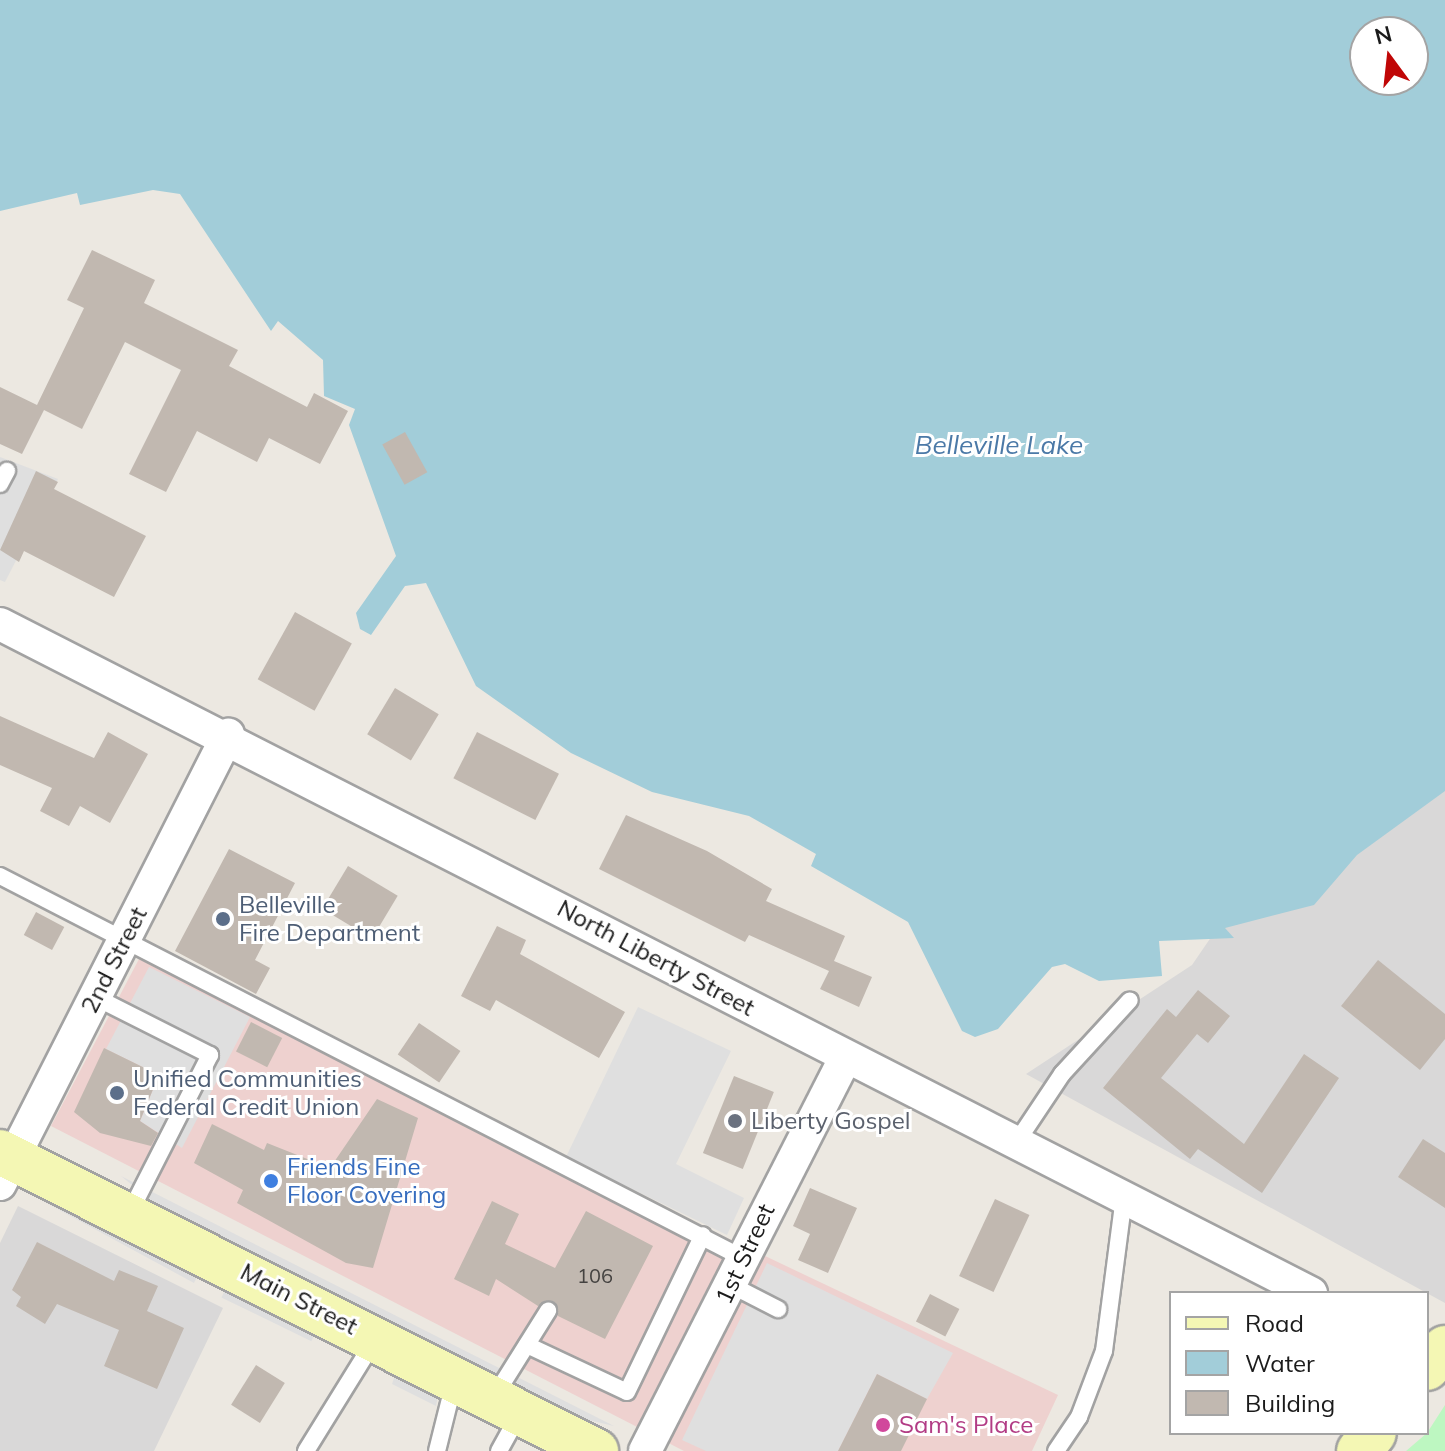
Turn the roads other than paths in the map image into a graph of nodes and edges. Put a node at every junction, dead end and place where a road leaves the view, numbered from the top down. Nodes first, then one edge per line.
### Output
1 (0, 624) edge
2 (228, 735) junction
3 (0, 876) edge
4 (123, 942) junction
5 (95, 997) junction
6 (1130, 1000) dead end
7 (846, 1057) junction
8 (1016, 1143) junction
9 (4, 1165) edge
10 (1124, 1198) junction
11 (129, 1214) junction
12 (703, 1235) junction
13 (737, 1271) junction
14 (1307, 1291) edge
15 (778, 1309) dead end
16 (548, 1311) dead end
17 (376, 1338) junction
18 (527, 1345) junction
19 (455, 1377) junction
20 (507, 1404) junction
21 (1372, 1435) edge
22 (306, 1451) edge
23 (437, 1451) edge
24 (499, 1451) edge
25 (596, 1451) edge
26 (645, 1451) edge
27 (1056, 1451) edge
28 (1359, 1451) edge

1 - 2 street, North Liberty Street
2 - 4 street, 2nd Street
2 - 7 street, North Liberty Street
3 - 4 lane
4 - 5 street, 2nd Street
4 - 12 lane
5 - 9 street, 2nd Street
5 - 11 lane
6 - 8 lane
7 - 8 street, North Liberty Street
7 - 13 street, 1st Street
8 - 10 street, North Liberty Street
9 - 11 main road, Main Street
10 - 14 street, North Liberty Street
10 - 27 lane
11 - 17 main road, Main Street
12 - 13 lane
12 - 18 lane
13 - 15 lane
13 - 26 street, 1st Street
16 - 18 lane
17 - 19 main road, Main Street
17 - 22 lane
18 - 20 lane
19 - 20 main road, Main Street
19 - 23 lane
20 - 24 lane
20 - 25 main road, Main Street
21 - 28 main road

